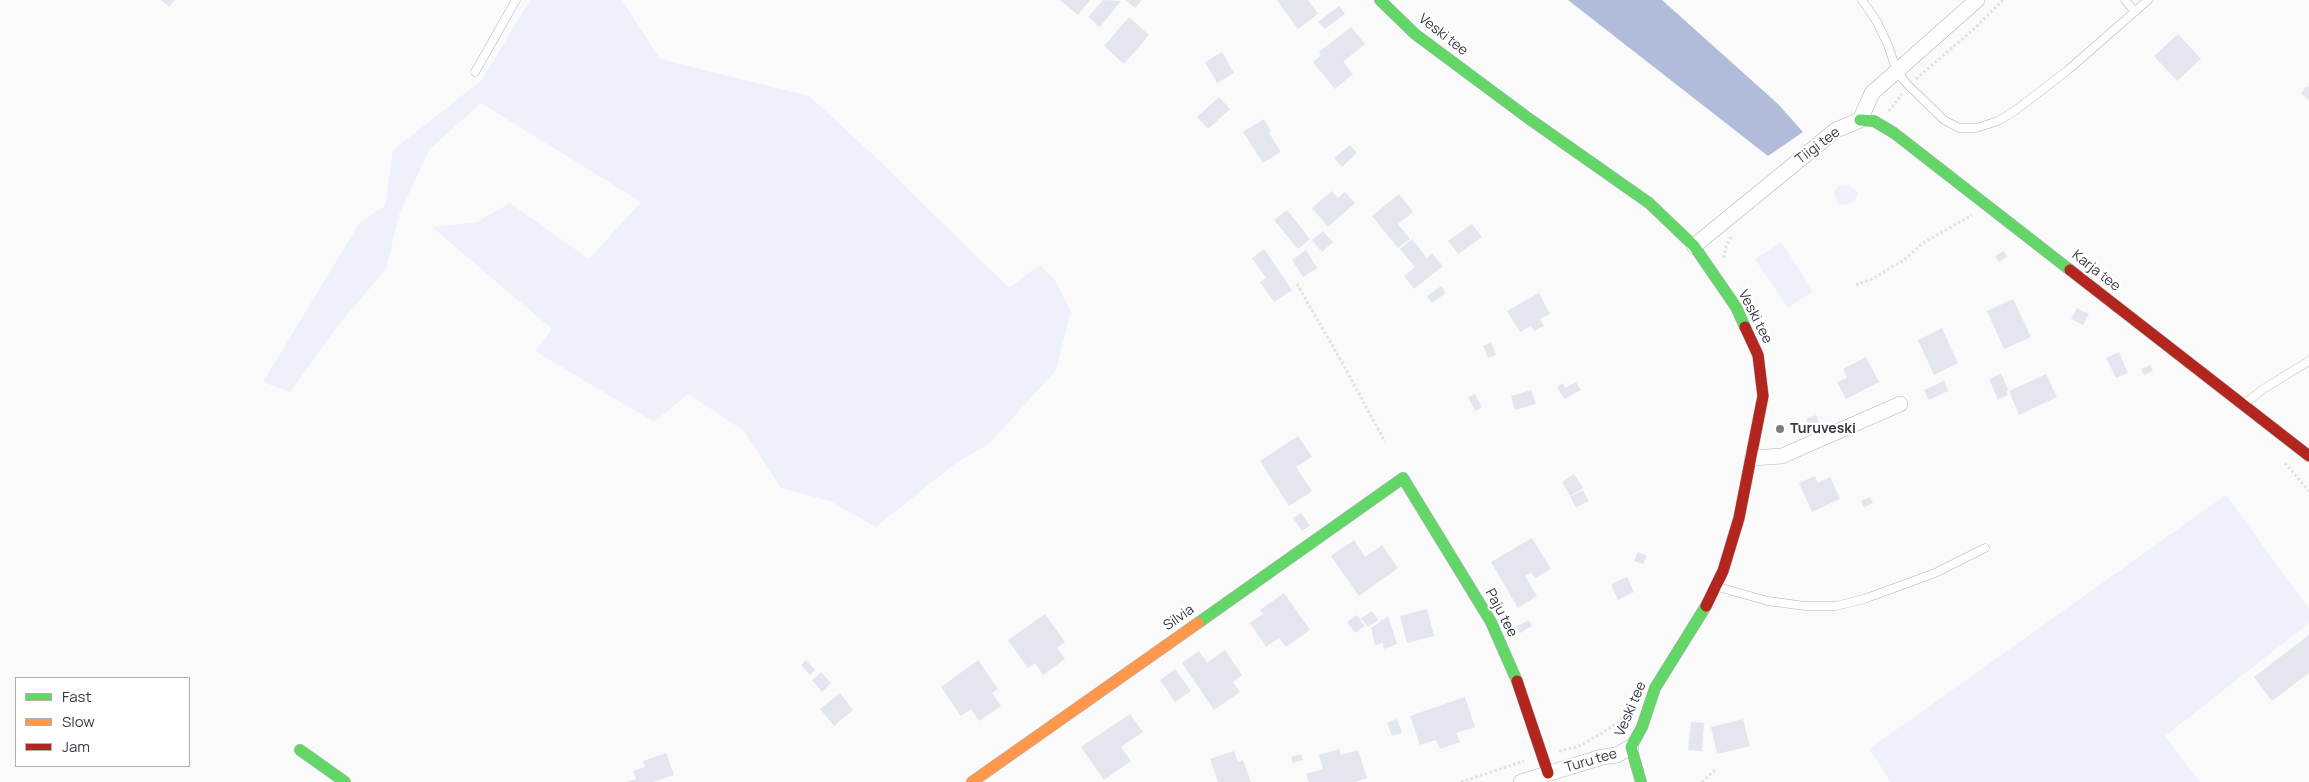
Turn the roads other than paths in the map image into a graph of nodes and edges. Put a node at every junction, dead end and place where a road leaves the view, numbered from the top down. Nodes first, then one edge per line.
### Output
1 (516, 0) edge
2 (1380, 0) edge
3 (1862, 0) edge
4 (1977, 0) edge
5 (2125, 0) edge
6 (2148, 0) edge
7 (2135, 12) junction
8 (475, 72) dead end
9 (1897, 72) junction
10 (1860, 120) junction
11 (1694, 246) junction
12 (2309, 361) edge
13 (1900, 404) dead end
14 (2243, 405) junction
15 (2309, 456) edge
16 (1752, 458) junction
17 (1403, 478) joint
18 (1985, 548) dead end
19 (1716, 587) junction
20 (1631, 747) junction
21 (300, 750) dead end
22 (1548, 773) junction
23 (345, 782) edge
24 (972, 782) edge
25 (1521, 782) edge
26 (1641, 782) edge

1 - 8 lane
2 - 11 street, Veski tee
3 - 9 lane
4 - 9 street
5 - 7 lane
6 - 7 lane
7 - 9 lane
9 - 10 street
10 - 11 street, Tiigi tee
10 - 14 street, Karja tee
11 - 16 street, Veski tee
12 - 14 lane
13 - 16 street
14 - 15 street, Karja tee
16 - 19 street, Veski tee
17 - 22 street, Paju tee
17 - 24 street, Silvia
18 - 19 lane
19 - 20 street, Veski tee
20 - 22 street, Turu tee
20 - 26 street, Veski tee
21 - 23 street
22 - 25 street, Turu tee

